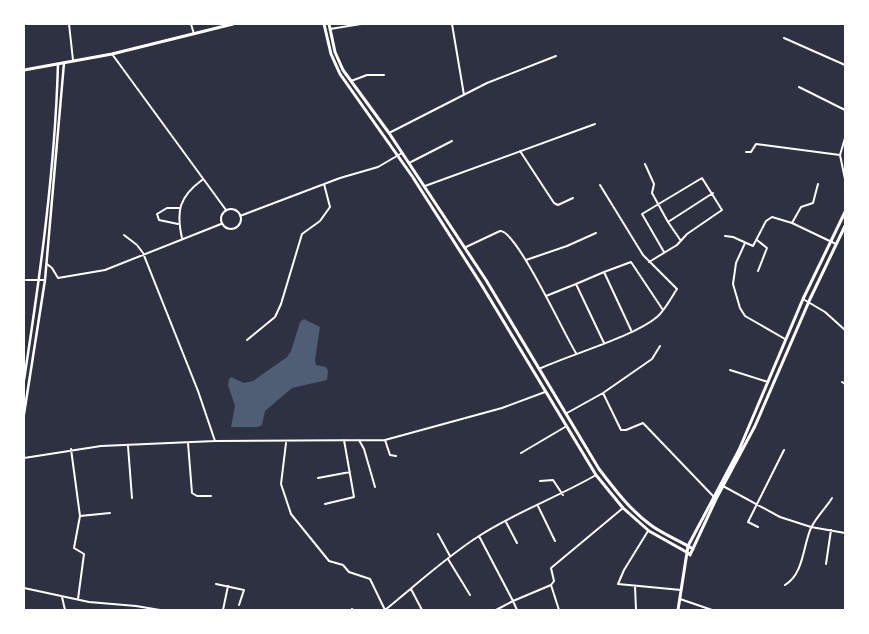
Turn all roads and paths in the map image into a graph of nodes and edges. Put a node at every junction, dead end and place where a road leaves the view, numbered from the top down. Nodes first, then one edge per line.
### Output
1 (70, 24) edge
2 (191, 24) edge
3 (233, 24) edge
4 (324, 24) edge
5 (329, 24) edge
6 (361, 24) edge
7 (452, 24) edge
8 (330, 29) junction
9 (194, 34) junction
10 (784, 38) dead end
11 (112, 54) junction
12 (556, 56) dead end
13 (73, 62) junction
14 (64, 63) junction
15 (58, 64) junction
16 (845, 65) edge
17 (24, 70) edge
18 (384, 75) dead end
19 (351, 81) junction
20 (799, 87) dead end
21 (464, 94) junction
22 (845, 110) edge
23 (595, 124) dead end
24 (389, 133) junction
25 (845, 138) edge
26 (452, 142) dead end
27 (520, 151) junction
28 (746, 152) dead end
29 (402, 153) junction
30 (840, 155) junction
31 (397, 156) junction
32 (409, 163) junction
33 (645, 164) dead end
34 (845, 179) edge
35 (202, 180) junction
36 (324, 184) junction
37 (818, 184) dead end
38 (600, 185) dead end
39 (425, 186) junction
40 (713, 193) junction
41 (574, 198) dead end
42 (658, 205) junction
43 (180, 208) junction
44 (226, 210) junction
45 (845, 212) edge
46 (240, 216) junction
47 (668, 222) junction
48 (792, 223) junction
49 (178, 224) junction
50 (221, 224) junction
51 (845, 226) edge
52 (596, 233) dead end
53 (124, 235) dead end
54 (725, 236) dead end
55 (182, 239) junction
56 (757, 240) junction
57 (681, 241) junction
58 (831, 241) junction
59 (745, 243) junction
60 (836, 244) junction
61 (464, 247) junction
62 (664, 252) junction
63 (143, 256) junction
64 (526, 260) junction
65 (649, 262) junction
66 (47, 264) junction
67 (758, 271) dead end
68 (604, 272) junction
69 (24, 280) edge
70 (40, 280) junction
71 (45, 280) junction
72 (576, 284) junction
73 (545, 296) junction
74 (802, 299) junction
75 (809, 302) junction
76 (663, 310) junction
77 (845, 328) edge
78 (632, 331) junction
79 (785, 339) junction
80 (247, 340) dead end
81 (604, 343) junction
82 (526, 345) junction
83 (660, 346) dead end
84 (520, 348) junction
85 (576, 353) junction
86 (541, 368) junction
87 (730, 370) dead end
88 (24, 380) edge
89 (768, 382) junction
90 (546, 392) junction
91 (603, 392) junction
92 (567, 413) junction
93 (24, 414) edge
94 (565, 426) junction
95 (344, 440) junction
96 (359, 440) junction
97 (385, 440) junction
98 (215, 441) junction
99 (286, 442) junction
100 (188, 443) junction
101 (128, 446) junction
102 (71, 449) junction
103 (784, 450) dead end
104 (521, 453) dead end
105 (396, 456) dead end
106 (24, 458) edge
107 (350, 472) junction
108 (596, 476) junction
109 (318, 478) dead end
110 (540, 481) dead end
111 (724, 486) junction
112 (375, 487) dead end
113 (563, 494) junction
114 (211, 496) dead end
115 (132, 498) dead end
116 (715, 498) junction
117 (832, 498) dead end
118 (325, 504) dead end
119 (756, 504) junction
120 (538, 506) junction
121 (623, 508) junction
122 (110, 513) dead end
123 (80, 516) junction
124 (506, 522) junction
125 (758, 527) dead end
126 (811, 527) junction
127 (831, 530) junction
128 (649, 531) junction
129 (845, 533) edge
130 (438, 534) dead end
131 (479, 536) junction
132 (555, 541) dead end
133 (517, 543) dead end
134 (688, 546) junction
135 (694, 548) junction
136 (688, 554) junction
137 (450, 556) junction
138 (448, 559) junction
139 (826, 564) dead end
140 (216, 584) dead end
141 (551, 584) junction
142 (785, 585) dead end
143 (228, 586) junction
144 (635, 586) junction
145 (24, 588) edge
146 (411, 589) junction
147 (681, 590) junction
148 (470, 595) dead end
149 (62, 597) junction
150 (680, 599) junction
151 (78, 600) junction
152 (513, 601) junction
153 (239, 604) dead end
154 (390, 607) junction
155 (150, 609) edge
156 (65, 610) edge
157 (160, 610) edge
158 (222, 610) edge
159 (385, 610) edge
160 (392, 610) edge
161 (422, 610) edge
162 (496, 610) edge
163 (517, 610) edge
164 (559, 610) edge
165 (636, 610) edge
166 (678, 610) edge
167 (712, 610) edge
168 (788, 610) edge
169 (792, 610) edge

1 - 13 street
2 - 9 street
3 - 9 main road
4 - 31 main road
5 - 8 main road
6 - 8 street
7 - 21 street
8 - 19 main road
9 - 11 main road
10 - 16 street
11 - 13 main road
11 - 35 street
12 - 21 street
13 - 14 main road
14 - 15 main road
14 - 66 street
15 - 17 main road
15 - 70 street
18 - 19 street
19 - 24 main road
20 - 22 street
21 - 24 street
23 - 27 street
24 - 29 main road
25 - 30 street
26 - 32 street
27 - 39 street
27 - 41 street
28 - 30 street
29 - 31 street
29 - 32 main road
30 - 34 street
31 - 36 street
31 - 84 main road
32 - 39 main road
33 - 42 street
35 - 43 street
35 - 44 street
36 - 46 street
36 - 80 street
37 - 48 street
38 - 65 street
39 - 61 main road
40 - 42 street
40 - 47 street
40 - 57 street
42 - 47 street
42 - 62 street
43 - 49 street
43 - 49 street
44 - 46 street
44 - 50 street
45 - 58 main road
46 - 50 street
47 - 57 street
48 - 56 street
48 - 58 street
49 - 55 street
50 - 55 street
51 - 60 main road
52 - 64 street
53 - 63 street
54 - 59 street
55 - 63 street
56 - 59 street
56 - 67 street
57 - 62 street
58 - 60 street
58 - 74 main road
59 - 79 street
60 - 75 main road
61 - 64 street
61 - 82 main road
62 - 65 street
63 - 66 street
63 - 98 street
64 - 73 street
65 - 76 street
66 - 71 street
68 - 72 street
68 - 76 street
68 - 78 street
69 - 70 street
70 - 71 street
70 - 88 street
71 - 93 street
72 - 73 street
72 - 81 street
73 - 85 street
74 - 75 street
74 - 79 main road
75 - 77 street
75 - 111 main road
76 - 78 street
78 - 81 street
79 - 89 main road
81 - 85 street
82 - 84 main road
82 - 86 main road
83 - 91 street
84 - 90 main road
85 - 86 street
86 - 92 main road
87 - 89 street
89 - 116 main road
90 - 94 main road
90 - 97 street
91 - 92 street
91 - 116 street
92 - 134 main road
94 - 104 street
94 - 108 main road
95 - 96 street
95 - 99 street
95 - 107 street
96 - 97 street
96 - 112 street
97 - 105 street
98 - 99 street
98 - 100 street
99 - 159 street
100 - 101 street
100 - 114 street
101 - 102 street
101 - 115 street
102 - 106 street
102 - 123 street
103 - 119 street
107 - 109 street
107 - 118 street
108 - 113 street
108 - 121 main road
110 - 113 street
111 - 116 main road
111 - 119 street
113 - 120 street
116 - 134 main road
116 - 135 main road
117 - 126 street
119 - 125 street
119 - 126 street
120 - 124 street
120 - 132 street
121 - 128 main road
121 - 141 street
122 - 123 street
123 - 151 street
124 - 131 street
124 - 133 street
126 - 127 street
126 - 142 street
127 - 129 street
127 - 139 street
128 - 136 main road
128 - 144 street
130 - 137 street
131 - 137 street
131 - 152 street
134 - 135 main road
134 - 136 main road
135 - 136 main road
136 - 147 main road
137 - 138 street
138 - 146 street
138 - 148 street
140 - 143 street
141 - 152 street
141 - 164 street
143 - 153 street
143 - 158 street
144 - 147 street
144 - 165 street
145 - 149 street
146 - 154 street
146 - 161 street
147 - 150 main road
149 - 151 street
149 - 156 street
150 - 166 main road
150 - 167 street
151 - 155 street
152 - 162 street
152 - 163 street
154 - 159 street
154 - 160 street
155 - 157 street
168 - 169 street

